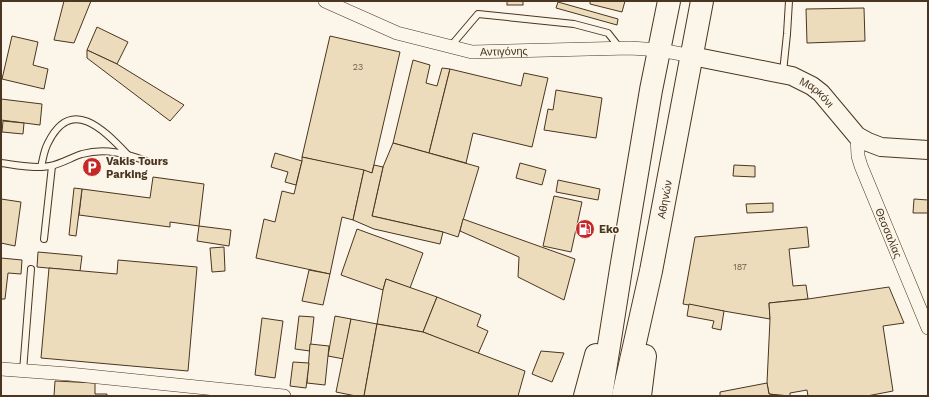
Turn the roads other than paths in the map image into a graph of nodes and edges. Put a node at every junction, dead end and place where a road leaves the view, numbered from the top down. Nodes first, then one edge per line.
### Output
1 (325, 1) edge
2 (669, 1) edge
3 (702, 1) edge
4 (789, 1) edge
5 (450, 47) junction
6 (619, 48) junction
7 (660, 50) junction
8 (692, 56) junction
9 (783, 74) junction
10 (857, 136) junction
11 (928, 150) edge
12 (127, 154) junction
13 (146, 161) dead end
14 (1, 163) edge
15 (52, 166) junction
16 (41, 167) junction
17 (44, 239) dead end
18 (31, 269) dead end
19 (621, 269) junction
20 (651, 271) junction
21 (928, 328) edge
22 (1, 369) edge
23 (23, 371) junction
24 (284, 396) edge
25 (585, 396) edge
26 (602, 396) edge
27 (623, 396) edge
28 (640, 396) edge

1 - 5 street, Αντιγόνης
2 - 7 highway
3 - 8 highway, Αθηνών
4 - 9 lane
5 - 6 street, Αντιγόνης
5 - 6 lane
6 - 7 street, Αντιγόνης
7 - 8 street, Αντιγόνης
7 - 19 highway
8 - 9 street, Μαρκόνι
8 - 20 highway, Αθηνών
9 - 10 street, Μαρκόνι
10 - 11 street, Μαρκόνι
10 - 21 street, Θεσσαλίας
12 - 13 lane
12 - 15 lane
12 - 16 lane
14 - 16 lane
15 - 16 lane
15 - 17 lane
18 - 23 lane
19 - 25 highway
19 - 26 highway
20 - 27 highway, Αθηνών
20 - 28 highway
22 - 23 street
23 - 24 street

